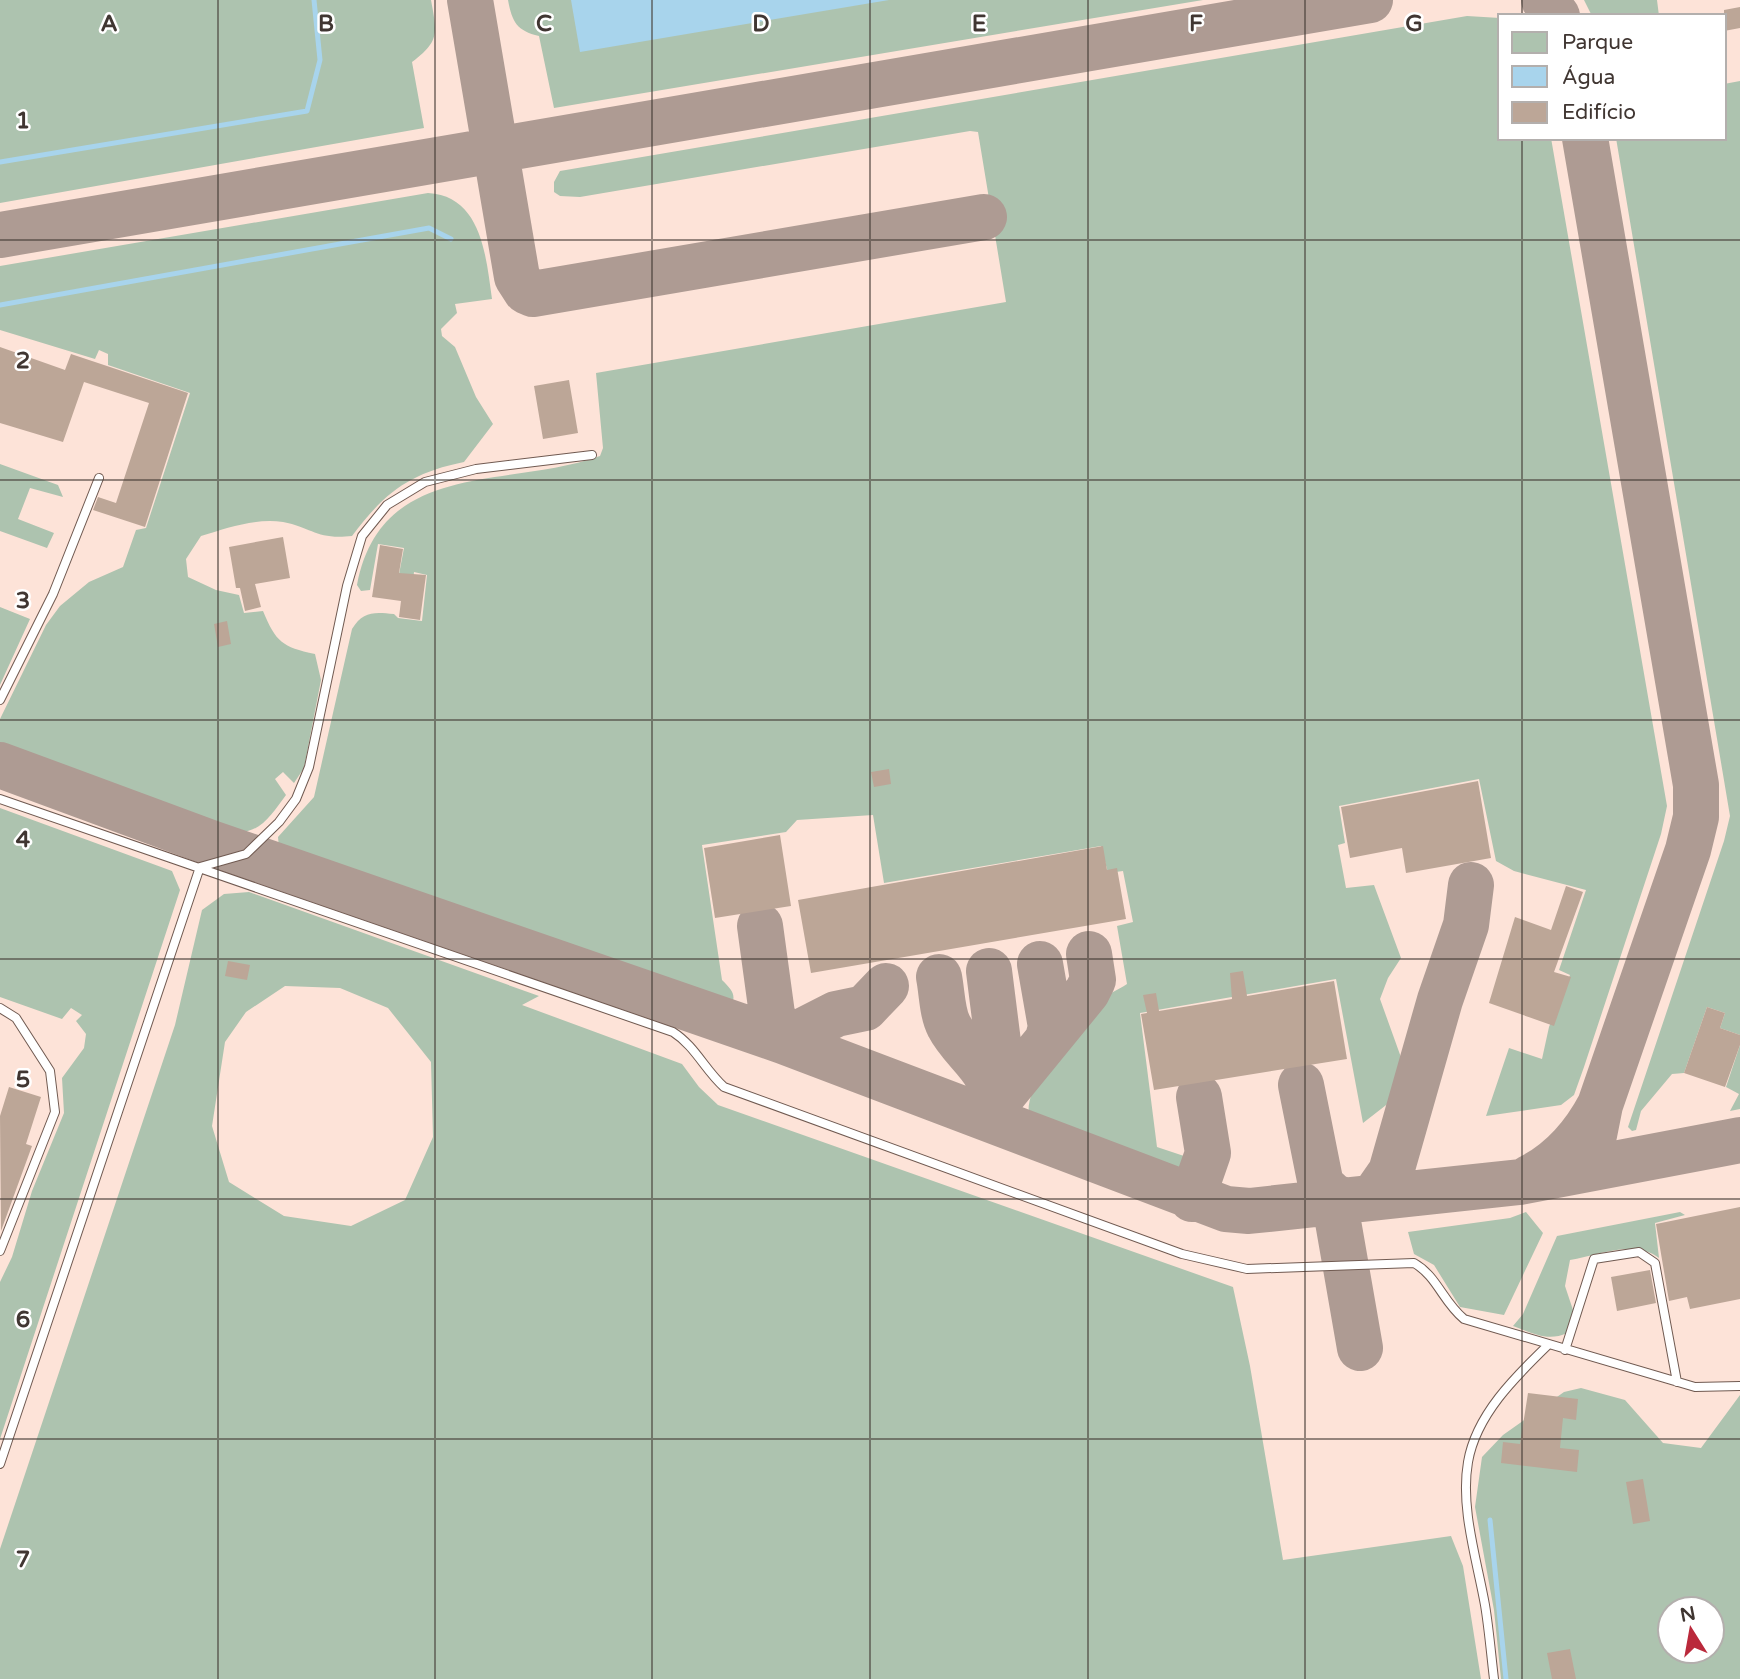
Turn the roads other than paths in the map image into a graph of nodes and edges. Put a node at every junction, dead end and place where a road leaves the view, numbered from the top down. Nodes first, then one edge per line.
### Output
1 (592, 455) dead end
2 (99, 478) dead end
3 (0, 700) edge
4 (0, 799) edge
5 (200, 867) junction
6 (0, 1008) edge
7 (0, 1251) edge
8 (1548, 1345) junction
9 (1565, 1350) junction
10 (1677, 1382) junction
11 (1740, 1386) edge
12 (0, 1464) edge
13 (1494, 1679) edge

1 - 5 lane
2 - 3 lane
4 - 5 lane
5 - 8 lane
5 - 12 lane
6 - 7 lane
8 - 9 lane
8 - 13 lane
9 - 10 lane
9 - 10 lane
10 - 11 lane

